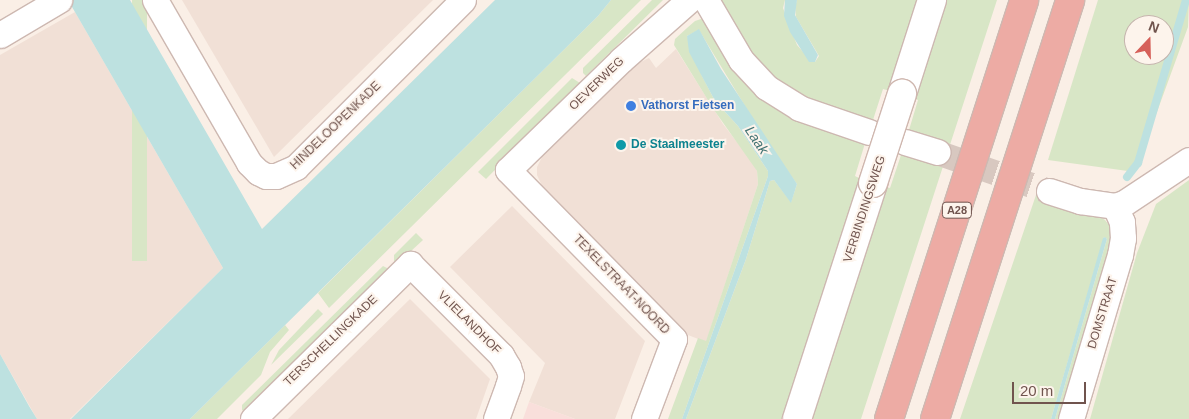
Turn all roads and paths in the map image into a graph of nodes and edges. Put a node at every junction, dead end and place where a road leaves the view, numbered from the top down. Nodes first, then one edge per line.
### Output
1 (59, 0) edge
2 (155, 0) edge
3 (463, 0) edge
4 (689, 0) edge
5 (706, 0) edge
6 (932, 0) edge
7 (1024, 0) edge
8 (1070, 0) edge
9 (0, 36) edge
10 (869, 132) dead end
11 (905, 142) dead end
12 (937, 152) tunnel mouth
13 (1189, 160) edge
14 (508, 170) joint
15 (1049, 191) tunnel mouth
16 (1115, 206) junction
17 (410, 264) joint
18 (253, 419) edge
19 (496, 419) edge
20 (644, 419) edge
21 (797, 419) edge
22 (889, 419) edge
23 (935, 419) edge
24 (1071, 419) edge

1 - 9 street
2 - 3 street, HINDELOOPENKADE
4 - 14 street, OEVERWEG
5 - 10 street
6 - 21 main road, VERBINDINGSWEG, bridge
7 - 22 highway, A28
8 - 23 highway
11 - 12 street
13 - 16 street
14 - 20 street, TEXELSTRAAT-NOORD
15 - 16 street
16 - 24 street, DOMSTRAAT
17 - 18 street, TERSCHELLINGKADE
17 - 19 street, VLIELANDHOF

